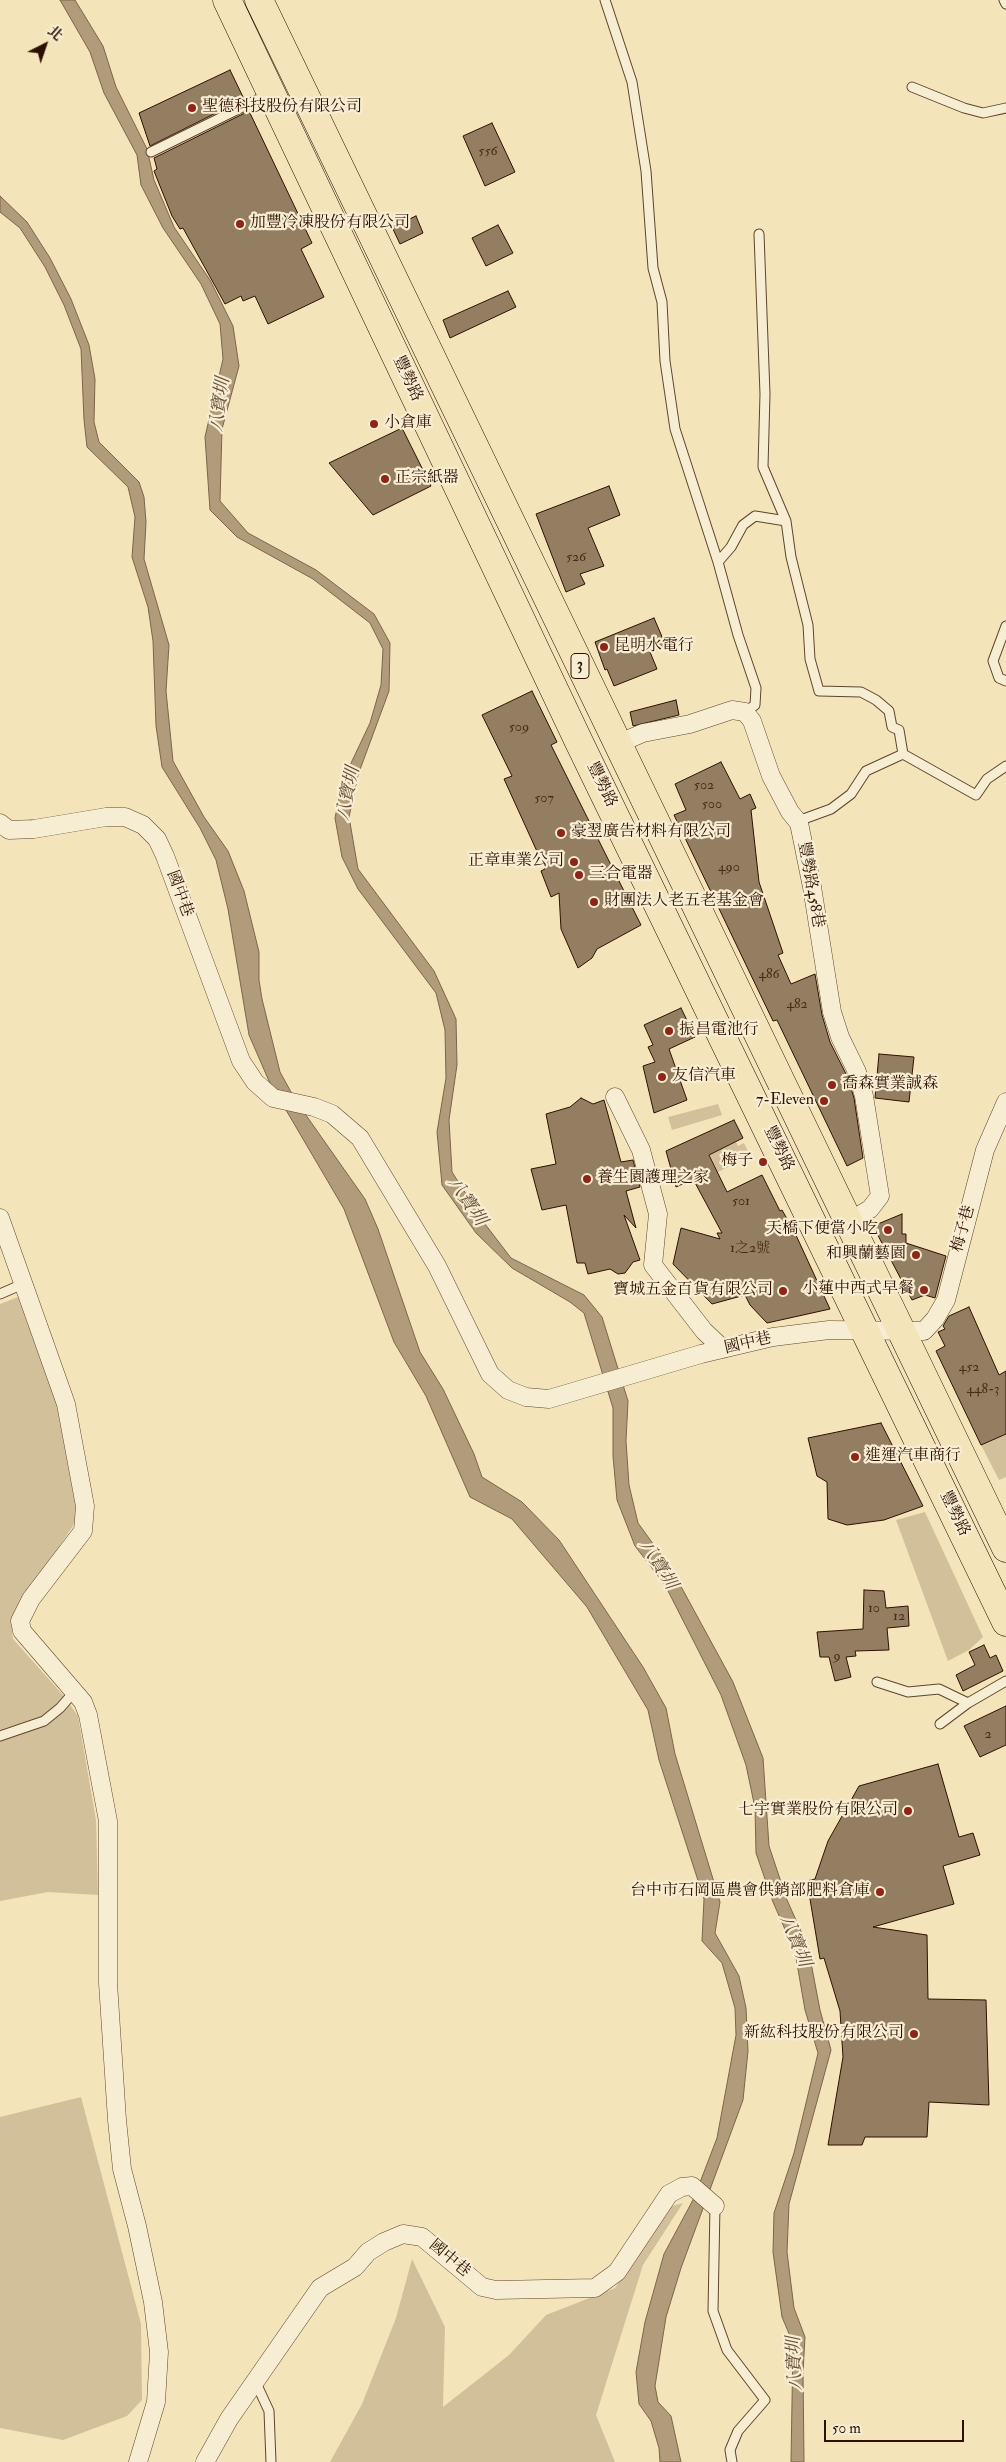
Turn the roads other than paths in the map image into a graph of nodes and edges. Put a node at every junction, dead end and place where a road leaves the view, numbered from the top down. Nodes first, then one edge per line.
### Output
1 (227, 0) edge
2 (259, 0) edge
3 (605, 0) edge
4 (1004, 0) edge
5 (1006, 4) edge
6 (912, 87) dead end
7 (271, 93) junction
8 (1006, 108) edge
9 (151, 152) dead end
10 (759, 234) dead end
11 (786, 521) junction
12 (718, 562) junction
13 (1006, 626) edge
14 (1006, 680) edge
15 (745, 712) junction
16 (617, 744) junction
17 (904, 754) junction
18 (1006, 766) edge
19 (798, 821) junction
20 (0, 823) edge
21 (615, 1097) dead end
22 (1006, 1102) edge
23 (0, 1218) edge
24 (848, 1222) junction
25 (23, 1284) junction
26 (0, 1294) edge
27 (865, 1330) junction
28 (901, 1332) junction
29 (723, 1349) junction
30 (1006, 1548) edge
31 (1006, 1622) edge
32 (1006, 1681) edge
33 (877, 1682) dead end
34 (74, 1692) junction
35 (968, 1703) junction
36 (940, 1724) dead end
37 (0, 1736) edge
38 (715, 2206) joint
39 (256, 2383) junction
40 (138, 2462) edge
41 (205, 2462) edge
42 (271, 2462) edge
43 (732, 2462) edge

1 - 7 main road, 豐勢路 / 3
2 - 16 main road, 豐勢路 / 3
3 - 12 lane
4 - 5 lane
6 - 8 lane
7 - 9 lane
7 - 27 main road, 豐勢路 / 3
10 - 11 lane
11 - 12 lane
11 - 17 lane
12 - 15 lane
13 - 14 lane
15 - 16 street
15 - 19 street, 豐勢路458巷
16 - 24 main road, 豐勢路 / 3
17 - 18 lane
17 - 19 lane
19 - 24 street, 豐勢路458巷
20 - 29 street, 國中巷
21 - 29 street
22 - 28 street, 梅子巷
23 - 25 street
24 - 28 main road, 豐勢路 / 3
25 - 26 lane
25 - 34 street
27 - 28 street, 國中巷
27 - 29 street, 國中巷
27 - 31 main road, 豐勢路 / 3
28 - 30 main road, 豐勢路 / 3
32 - 35 lane
33 - 35 lane
34 - 37 lane
34 - 40 street
35 - 36 lane
38 - 39 street, 國中巷
38 - 43 lane
39 - 41 street, 國中巷
39 - 42 lane

